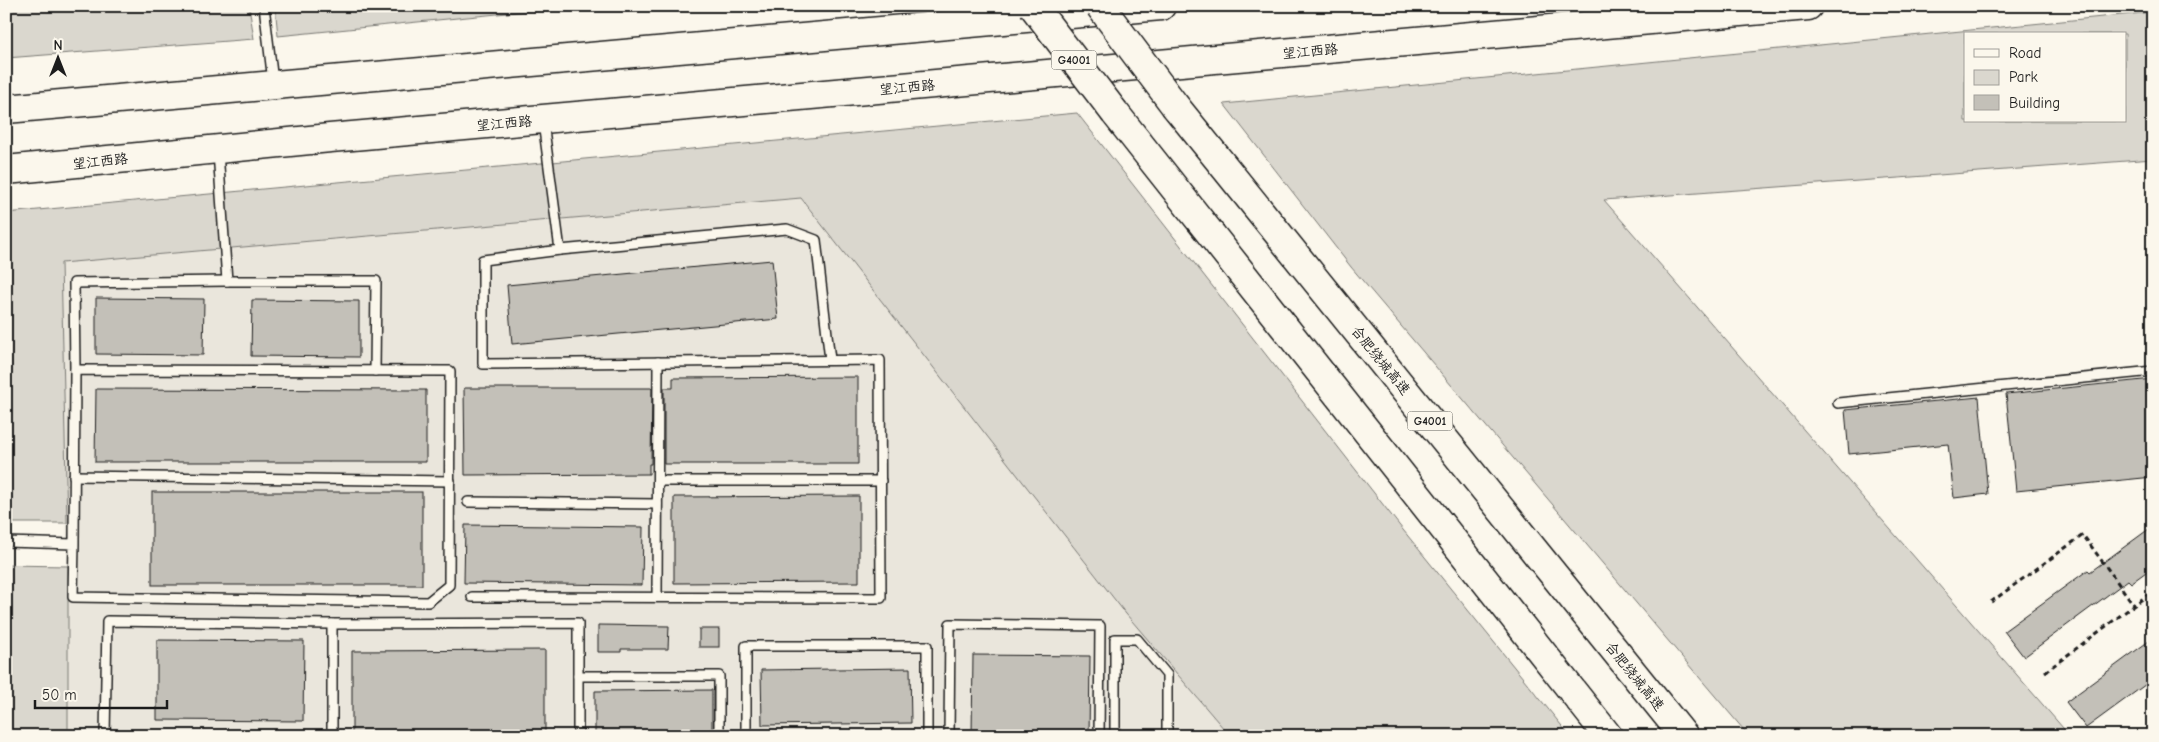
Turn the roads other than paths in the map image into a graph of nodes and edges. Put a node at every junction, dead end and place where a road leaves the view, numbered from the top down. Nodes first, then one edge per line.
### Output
1 (264, 6) edge
2 (1033, 6) edge
3 (1100, 6) edge
4 (1161, 6) edge
5 (1808, 6) edge
6 (273, 85) junction
7 (6, 109) edge
8 (543, 119) junction
9 (218, 149) junction
10 (6, 170) edge
11 (560, 250) junction
12 (227, 281) junction
13 (830, 360) junction
14 (658, 362) junction
15 (75, 370) junction
16 (375, 371) junction
17 (2153, 371) edge
18 (1838, 403) dead end
19 (74, 476) junction
20 (658, 480) junction
21 (450, 481) junction
22 (881, 481) junction
23 (468, 502) dead end
24 (657, 504) junction
25 (9, 542) edge
26 (74, 544) junction
27 (472, 597) dead end
28 (657, 598) junction
29 (332, 624) junction
30 (578, 676) junction
31 (105, 736) edge
32 (332, 736) edge
33 (578, 736) edge
34 (719, 736) edge
35 (746, 736) edge
36 (927, 736) edge
37 (949, 736) edge
38 (1099, 736) edge
39 (1115, 736) edge
40 (1167, 736) edge
41 (1608, 736) edge
42 (1684, 736) edge

1 - 6 lane
2 - 41 main road, G4001, bridge
3 - 42 main road, 合肥绕城高速 / G4001, bridge
4 - 6 main road
5 - 8 main road, 望江西路
6 - 7 main road
8 - 9 main road, 望江西路
8 - 11 lane
9 - 10 main road, 望江西路
9 - 12 lane
11 - 13 lane
11 - 14 lane
12 - 15 lane
12 - 16 lane
13 - 14 lane
13 - 22 lane
14 - 20 lane
15 - 16 lane
15 - 19 lane
16 - 21 lane
17 - 18 lane
19 - 21 lane
19 - 26 lane
20 - 22 lane
20 - 24 lane
21 - 26 lane
22 - 28 lane
23 - 24 lane
24 - 28 lane
25 - 26 lane
27 - 28 lane
29 - 30 lane
29 - 31 lane
29 - 32 lane
30 - 33 lane
30 - 34 lane
35 - 36 lane
37 - 38 lane
39 - 40 lane

